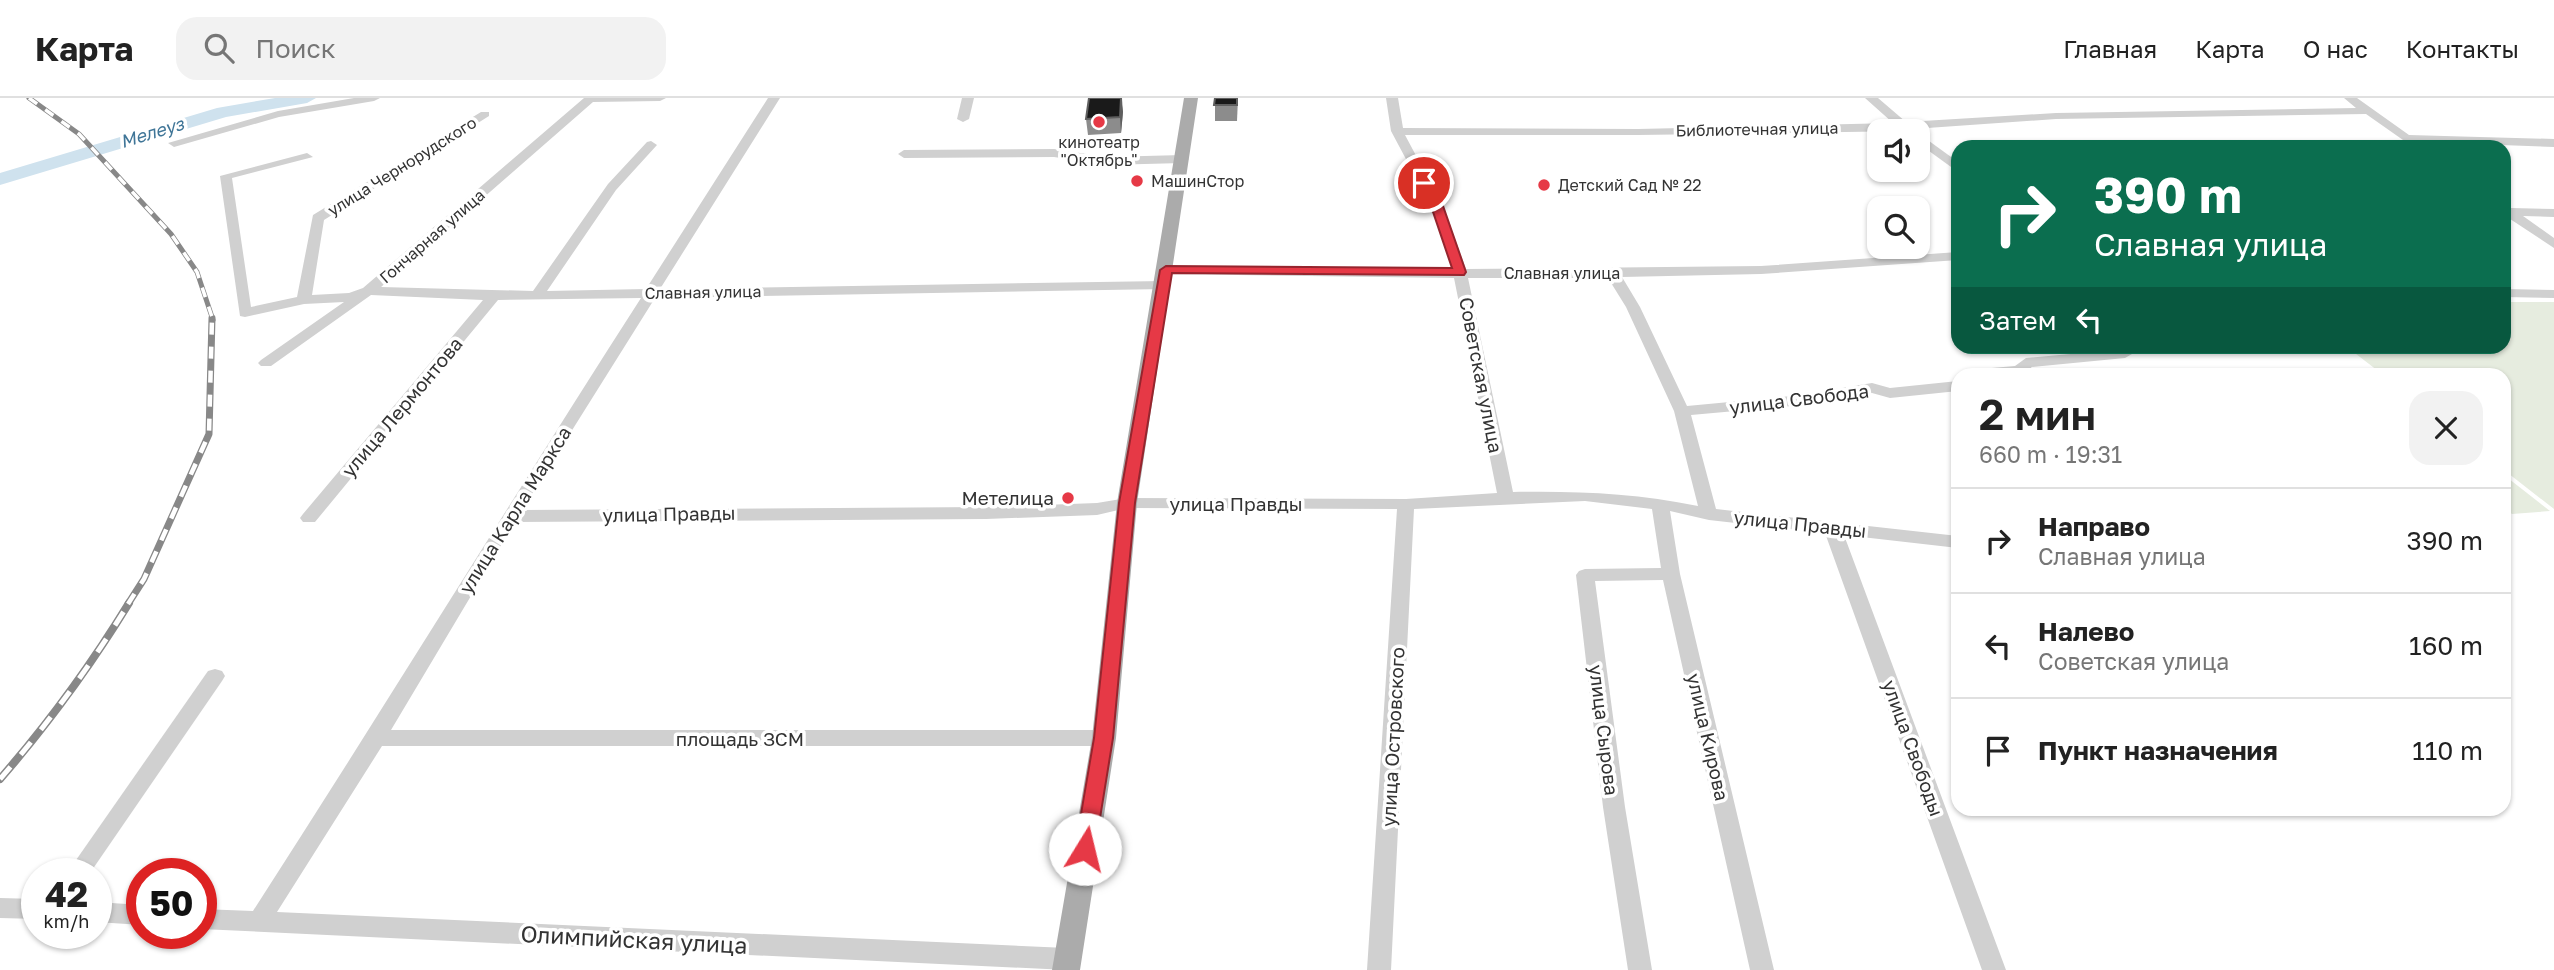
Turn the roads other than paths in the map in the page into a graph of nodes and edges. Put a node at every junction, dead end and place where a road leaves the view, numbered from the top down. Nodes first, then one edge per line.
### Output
1 (374, 98) edge
2 (660, 98) edge
3 (774, 98) edge
4 (968, 98) edge
5 (1191, 98) edge
6 (1392, 98) edge
7 (1871, 98) edge
8 (2350, 98) edge
9 (590, 99) edge
10 (2369, 111) junction
11 (485, 114) dead end
12 (963, 119) dead end
13 (1895, 119) edge
14 (1930, 127) edge
15 (1867, 129) edge
16 (1397, 131) junction
17 (2405, 138) junction
18 (2408, 140) edge
19 (2465, 140) edge
20 (174, 142) dead end
21 (2511, 142) edge
22 (2554, 143) edge
23 (651, 145) dead end
24 (1930, 146) edge
25 (904, 154) dead end
26 (307, 157) dead end
27 (1183, 159) junction
28 (1951, 163) edge
29 (2511, 211) edge
30 (2554, 213) edge
31 (2511, 214) edge
32 (2554, 244) edge
33 (1951, 257) edge
34 (1460, 272) junction
35 (1612, 273) junction
36 (1165, 277) junction
37 (368, 291) junction
38 (650, 293) junction
39 (2511, 293) edge
40 (538, 294) junction
41 (2554, 294) edge
42 (494, 296) junction
43 (304, 300) junction
44 (2125, 354) edge
45 (266, 363) dead end
46 (2023, 368) edge
47 (1951, 387) edge
48 (1682, 411) junction
49 (1506, 498) junction
50 (1127, 503) junction
51 (1660, 504) junction
52 (1406, 505) junction
53 (1709, 514) junction
54 (510, 516) junction
55 (309, 518) dead end
56 (1832, 527) junction
57 (1951, 541) edge
58 (1671, 575) junction
59 (215, 676) dead end
60 (376, 738) junction
61 (1104, 738) junction
62 (88, 858) edge
63 (0, 908) edge
64 (21, 909) edge
65 (217, 920) edge
66 (258, 923) junction
67 (1066, 964) edge
68 (1379, 970) edge
69 (1640, 970) edge
70 (1762, 970) edge
71 (1994, 970) edge

1 - 20 street
2 - 9 street
3 - 38 street, улица Карла Маркса
4 - 12 street
5 - 27 main road
6 - 16 street, Советская улица
7 - 13 street
8 - 10 street
9 - 37 street, Гончарная улица
10 - 14 street, Библиотечная улица
10 - 17 street
11 - 43 street, улица Чернорудского
15 - 16 street, Библиотечная улица
16 - 34 street, Советская улица
17 - 18 street
17 - 19 street
21 - 22 street
23 - 40 street
24 - 28 street
25 - 27 street
26 - 43 street, Славная улица
27 - 36 main road
29 - 30 street
31 - 32 street
33 - 35 street, Славная улица
34 - 35 street, Славная улица
34 - 36 street, Славная улица
34 - 49 street, Советская улица
35 - 48 street
36 - 38 street, Славная улица
36 - 50 main road
37 - 42 street, Славная улица
37 - 43 street, Славная улица
37 - 45 street, Гончарная улица
38 - 40 street, Славная улица
38 - 54 street, улица Карла Маркса
39 - 41 street
40 - 42 street, Славная улица
42 - 55 street, улица Лермонтова
44 - 46 street
47 - 48 street, улица Свобода
48 - 53 street
49 - 51 street, улица Правды
49 - 52 street, улица Правды
50 - 52 street, улица Правды
50 - 54 street, улица Правды
50 - 61 main road
51 - 53 street, улица Правды
51 - 58 street, улица Кирова
52 - 68 street, улица Островского
53 - 56 street, улица Правды
54 - 60 street, улица Карла Маркса
56 - 57 street, улица Правды
56 - 71 street, улица Свободы
58 - 69 street, улица Сырова
58 - 70 street, улица Кирова
59 - 62 street
60 - 61 street, площадь ЗСМ
60 - 66 street, улица Карла Маркса
61 - 67 main road
63 - 64 street
65 - 66 street, Олимпийская улица
66 - 67 street, Олимпийская улица

